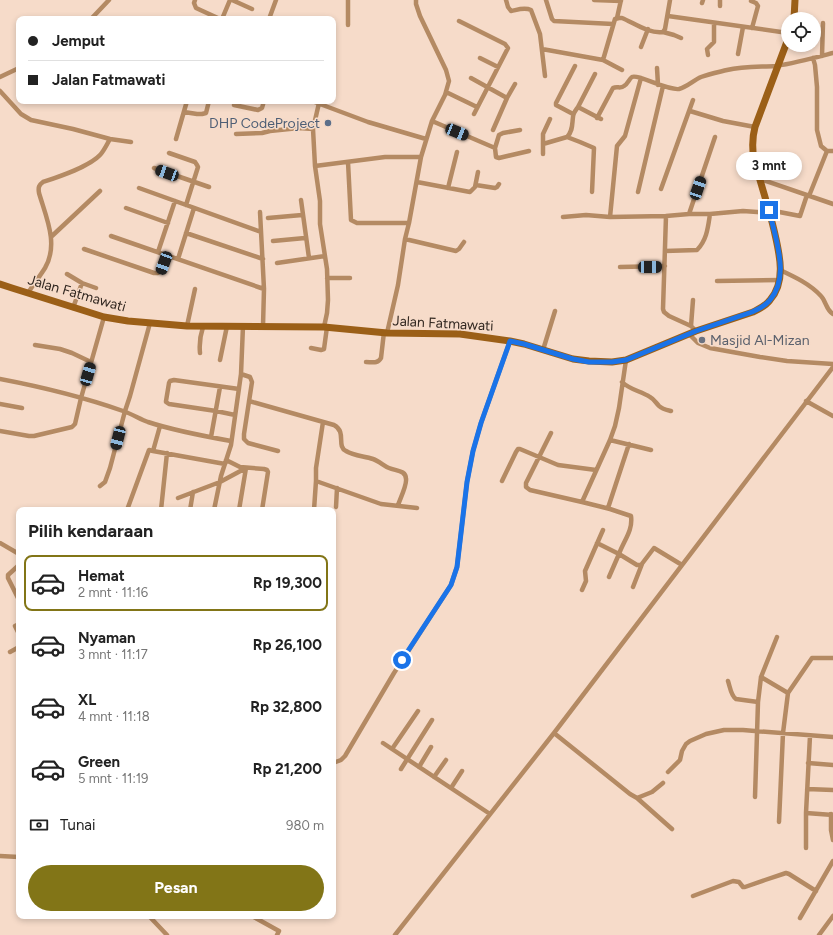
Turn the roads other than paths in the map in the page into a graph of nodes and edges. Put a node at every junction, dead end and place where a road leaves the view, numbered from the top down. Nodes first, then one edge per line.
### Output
1 (109, 0) edge
2 (195, 0) edge
3 (231, 0) edge
4 (276, 0) edge
5 (348, 0) edge
6 (416, 0) edge
7 (506, 0) edge
8 (546, 0) edge
9 (594, 0) edge
10 (670, 0) edge
11 (720, 0) edge
12 (795, 0) edge
13 (621, 1) edge
14 (751, 1) edge
15 (720, 6) dead end
16 (252, 9) dead end
17 (794, 12) edge
18 (94, 16) edge
19 (214, 16) edge
20 (223, 16) edge
21 (270, 16) edge
22 (668, 16) junction
23 (617, 18) junction
24 (459, 21) dead end
25 (714, 23) junction
26 (613, 24) junction
27 (824, 24) dead end
28 (348, 25) dead end
29 (743, 27) junction
30 (752, 28) junction
31 (648, 29) junction
32 (663, 32) junction
33 (781, 32) edge
34 (681, 38) dead end
35 (641, 47) dead end
36 (542, 49) junction
37 (784, 52) edge
38 (833, 52) edge
39 (738, 54) dead end
40 (708, 55) dead end
41 (822, 56) junction
42 (480, 58) dead end
43 (813, 58) junction
44 (603, 60) junction
45 (779, 65) junction
46 (575, 66) dead end
47 (498, 67) junction
48 (657, 68) dead end
49 (16, 69) edge
50 (622, 70) dead end
51 (595, 74) dead end
52 (545, 76) dead end
53 (0, 77) edge
54 (471, 78) dead end
55 (641, 78) junction
56 (515, 84) dead end
57 (660, 85) junction
58 (487, 88) junction
59 (0, 92) edge
60 (446, 92) junction
61 (507, 98) junction
62 (694, 100) dead end
63 (186, 104) edge
64 (208, 104) edge
65 (263, 104) edge
66 (320, 104) edge
67 (323, 104) edge
68 (234, 105) dead end
69 (477, 107) junction
70 (578, 107) junction
71 (690, 111) junction
72 (184, 112) junction
73 (474, 114) dead end
74 (573, 114) junction
75 (550, 119) dead end
76 (432, 122) junction
77 (755, 127) junction
78 (313, 129) junction
79 (493, 130) dead end
80 (520, 130) dead end
81 (236, 134) dead end
82 (567, 137) junction
83 (715, 137) dead end
84 (176, 138) dead end
85 (426, 138) junction
86 (110, 139) junction
87 (131, 142) dead end
88 (543, 144) junction
89 (495, 148) junction
90 (529, 151) dead end
91 (827, 151) junction
92 (833, 151) edge
93 (456, 152) dead end
94 (169, 153) dead end
95 (544, 154) dead end
96 (421, 157) junction
97 (348, 162) junction
98 (315, 166) junction
99 (154, 168) dead end
100 (478, 172) dead end
101 (760, 179) junction
102 (193, 182) junction
103 (417, 182) junction
104 (499, 184) dead end
105 (476, 185) junction
106 (210, 187) dead end
107 (139, 188) dead end
108 (448, 188) junction
109 (661, 189) dead end
110 (100, 191) dead end
111 (592, 192) dead end
112 (638, 192) dead end
113 (808, 196) junction
114 (301, 200) dead end
115 (175, 201) junction
116 (833, 204) edge
117 (186, 205) junction
118 (126, 208) dead end
119 (194, 208) junction
120 (260, 212) dead end
121 (769, 212) junction
122 (690, 214) junction
123 (710, 214) junction
124 (302, 215) junction
125 (666, 216) junction
126 (563, 217) dead end
127 (610, 217) junction
128 (268, 218) dead end
129 (168, 223) junction
130 (409, 223) junction
131 (261, 232) junction
132 (186, 233) junction
133 (52, 236) junction
134 (111, 236) dead end
135 (305, 238) junction
136 (405, 239) junction
137 (273, 241) dead end
138 (464, 242) dead end
139 (84, 249) dead end
140 (665, 251) junction
141 (158, 252) junction
142 (167, 255) junction
143 (325, 256) junction
144 (309, 258) junction
145 (178, 259) junction
146 (263, 259) junction
147 (277, 264) dead end
148 (665, 266) junction
149 (620, 267) dead end
150 (780, 270) junction
151 (67, 274) dead end
152 (327, 278) junction
153 (350, 278) dead end
154 (780, 280) junction
155 (717, 281) dead end
156 (82, 283) junction
157 (0, 284) edge
158 (96, 288) dead end
159 (195, 289) dead end
160 (264, 289) junction
161 (28, 293) junction
162 (693, 300) dead end
163 (73, 308) junction
164 (555, 311) dead end
165 (833, 314) edge
166 (104, 316) junction
167 (150, 323) junction
168 (187, 326) junction
169 (227, 326) junction
170 (243, 326) junction
171 (263, 326) junction
172 (203, 327) junction
173 (326, 327) junction
174 (694, 329) junction
175 (385, 332) junction
176 (689, 334) junction
177 (510, 341) junction
178 (35, 345) dead end
179 (311, 348) dead end
180 (543, 350) junction
181 (200, 353) dead end
182 (220, 360) dead end
183 (626, 360) junction
184 (91, 362) junction
185 (366, 362) dead end
186 (833, 366) edge
187 (241, 374) junction
188 (0, 379) edge
189 (622, 382) junction
190 (220, 387) junction
191 (239, 390) junction
192 (81, 398) junction
193 (249, 401) junction
194 (806, 401) junction
195 (0, 404) edge
196 (22, 408) dead end
197 (125, 411) junction
198 (216, 411) junction
199 (671, 411) dead end
200 (235, 415) junction
201 (833, 416) edge
202 (323, 422) junction
203 (160, 426) junction
204 (0, 431) edge
205 (551, 433) dead end
206 (211, 437) junction
207 (610, 440) junction
208 (231, 441) junction
209 (628, 444) junction
210 (651, 450) dead end
211 (153, 451) junction
212 (278, 451) dead end
213 (167, 453) junction
214 (539, 458) junction
215 (225, 462) junction
216 (246, 468) junction
217 (596, 470) junction
218 (316, 481) junction
219 (502, 481) dead end
220 (220, 482) junction
221 (100, 486) dead end
222 (337, 488) junction
223 (193, 492) junction
224 (178, 498) dead end
225 (582, 502) junction
226 (398, 506) junction
227 (128, 507) edge
228 (161, 507) edge
229 (190, 507) edge
230 (215, 507) edge
231 (240, 507) edge
232 (262, 507) edge
233 (314, 507) edge
234 (336, 507) dead end
235 (417, 508) dead end
236 (608, 508) junction
237 (604, 530) dead end
238 (0, 543) edge
239 (597, 543) junction
240 (16, 552) edge
241 (619, 554) junction
242 (642, 564) junction
243 (682, 565) junction
244 (16, 568) edge
245 (609, 577) dead end
246 (633, 587) dead end
247 (582, 590) dead end
248 (16, 594) edge
249 (777, 637) dead end
250 (16, 649) edge
251 (10, 652) dead end
252 (833, 658) edge
253 (761, 677) junction
254 (728, 681) dead end
255 (788, 693) junction
256 (758, 702) junction
257 (418, 711) dead end
258 (432, 720) dead end
259 (757, 731) junction
260 (554, 733) junction
261 (783, 733) junction
262 (810, 736) junction
263 (833, 737) edge
264 (383, 743) dead end
265 (431, 747) dead end
266 (392, 749) junction
267 (407, 759) junction
268 (446, 760) dead end
269 (336, 762) edge
270 (808, 764) junction
271 (833, 765) edge
272 (418, 767) junction
273 (401, 769) dead end
274 (462, 771) dead end
275 (668, 772) dead end
276 (434, 777) junction
277 (663, 783) dead end
278 (450, 788) junction
279 (807, 789) junction
280 (833, 790) edge
281 (755, 797) dead end
282 (637, 798) junction
283 (806, 813) junction
284 (490, 814) junction
285 (832, 814) edge
286 (779, 822) dead end
287 (672, 829) dead end
288 (833, 840) edge
289 (806, 848) dead end
290 (0, 856) edge
291 (16, 857) edge
292 (833, 861) edge
293 (816, 891) junction
294 (693, 896) dead end
295 (833, 916) edge
296 (800, 918) dead end
297 (152, 919) edge
298 (257, 919) edge
299 (167, 935) edge
300 (277, 935) edge
301 (395, 935) edge
302 (819, 935) edge

1 - 18 street
2 - 19 street
3 - 16 street
3 - 20 street
4 - 21 street
5 - 28 street
6 - 60 street
7 - 36 street
8 - 26 street
9 - 13 street
10 - 22 street
11 - 15 street
12 - 17 street
13 - 23 street
14 - 30 street
22 - 25 street
22 - 32 street
23 - 26 street
23 - 31 street
24 - 47 street
25 - 29 street
25 - 40 street
26 - 44 street
27 - 41 street
29 - 30 street
29 - 39 street
30 - 33 street
31 - 32 street
31 - 35 street
32 - 34 street
36 - 44 street
36 - 52 street
37 - 45 street, Jalan Fatmawati
38 - 41 street
41 - 43 street
42 - 47 street
43 - 45 street
43 - 91 street
44 - 50 street
45 - 57 street
45 - 77 street, Jalan Fatmawati
46 - 74 street
47 - 58 street
48 - 57 street
49 - 53 street
51 - 70 street
54 - 58 street
55 - 57 street
55 - 70 street
55 - 127 street
56 - 61 street
57 - 112 street
58 - 61 street
58 - 69 street
59 - 86 street
60 - 69 street
60 - 76 street
61 - 79 street
62 - 71 street
63 - 72 street
64 - 72 street
65 - 68 street
66 - 78 street
67 - 85 street
69 - 73 street
70 - 74 street
71 - 77 street
71 - 109 street
72 - 84 street
74 - 82 street
75 - 88 street
76 - 85 street
76 - 89 street
77 - 101 street, Jalan Fatmawati
78 - 81 street
78 - 98 street
80 - 89 street
82 - 88 street
82 - 111 street
83 - 122 street
85 - 96 street
86 - 87 street
86 - 133 street
88 - 95 street
89 - 90 street
91 - 92 street
91 - 113 street
93 - 108 street
94 - 102 street
96 - 97 street
96 - 103 street
97 - 98 street
97 - 130 street
98 - 143 street
99 - 102 street
100 - 105 street
101 - 113 street
101 - 121 street, Jalan Fatmawati
102 - 106 street
102 - 117 street
103 - 108 street
103 - 130 street
104 - 105 street
105 - 108 street
107 - 115 street
110 - 133 street
113 - 116 street
113 - 121 street
114 - 124 street
115 - 117 street
115 - 129 street
117 - 119 street
118 - 129 street
119 - 131 street
119 - 132 street
120 - 131 street
121 - 123 street
121 - 150 street, Jalan Fatmawati
122 - 123 street
122 - 125 street
123 - 140 street
124 - 128 street
124 - 135 street
125 - 127 street
125 - 140 street
126 - 127 street
129 - 141 street
130 - 136 street
131 - 146 street
132 - 145 street
132 - 146 street
133 - 161 street
134 - 141 street
135 - 137 street
135 - 144 street
136 - 138 street
136 - 175 street
139 - 142 street
140 - 148 street
141 - 142 street
142 - 145 street
143 - 144 street
143 - 152 street
144 - 147 street
145 - 160 street
146 - 160 street
148 - 149 street
148 - 174 street
150 - 154 street, Jalan Fatmawati
150 - 165 street
151 - 156 street
152 - 153 street
152 - 173 street
154 - 155 street
154 - 174 street, Jalan Fatmawati
156 - 158 street
156 - 163 street
157 - 161 street, Jalan Fatmawati
159 - 168 street
160 - 171 street
161 - 163 street, Jalan Fatmawati
162 - 174 street
163 - 166 street, Jalan Fatmawati
164 - 180 street
166 - 167 street, Jalan Fatmawati
166 - 184 street
167 - 168 street, Jalan Fatmawati
167 - 197 street
168 - 172 street, Jalan Fatmawati
169 - 170 street, Jalan Fatmawati
169 - 172 street, Jalan Fatmawati
169 - 182 street
170 - 171 street, Jalan Fatmawati
170 - 187 street
171 - 173 street, Jalan Fatmawati
172 - 181 street
173 - 175 street, Jalan Fatmawati
173 - 179 street
174 - 176 street, Jalan Fatmawati
175 - 177 street, Jalan Fatmawati
175 - 185 street
176 - 183 street, Jalan Fatmawati
176 - 186 street
177 - 180 street, Jalan Fatmawati
177 - 269 street
178 - 184 street
180 - 183 street, Jalan Fatmawati
183 - 189 street
184 - 192 street
186 - 194 street
187 - 191 street
187 - 193 street
188 - 192 street
189 - 199 street
189 - 207 street
190 - 191 street
190 - 198 street
190 - 198 street
191 - 200 street
192 - 197 street
192 - 204 street
193 - 202 street
193 - 212 street
194 - 201 street
194 - 243 street
195 - 196 street
197 - 203 street
197 - 221 street
198 - 200 street
198 - 206 street
200 - 208 street
202 - 218 street
202 - 226 street
203 - 206 street
203 - 211 street
205 - 214 street
206 - 208 street
207 - 209 street
207 - 217 street
208 - 215 street
209 - 210 street
209 - 236 street
211 - 213 street
211 - 227 street
213 - 215 street
213 - 228 street
214 - 217 street
214 - 219 street
214 - 225 street
215 - 216 street
215 - 220 street
216 - 220 street
216 - 231 street
216 - 232 street
217 - 225 street
218 - 222 street
218 - 233 street
220 - 223 street
220 - 230 street
222 - 226 street
222 - 234 street
223 - 224 street
223 - 229 street
225 - 236 street
226 - 235 street
236 - 241 street
237 - 239 street
238 - 240 street
239 - 241 street
239 - 247 street
241 - 242 street
241 - 245 street
242 - 243 street
242 - 246 street
243 - 260 street
244 - 248 street
249 - 253 street
250 - 251 street
252 - 255 street
253 - 255 street
253 - 256 street
254 - 256 street
255 - 261 street
256 - 259 street
257 - 266 street
258 - 267 street
259 - 261 street
259 - 275 street
259 - 281 street
260 - 282 street
260 - 284 street
261 - 262 street
261 - 286 street
262 - 263 street
262 - 270 street
264 - 266 street
265 - 272 street
266 - 267 street
267 - 272 street
267 - 273 street
268 - 276 street
270 - 271 street
270 - 279 street
272 - 276 street
274 - 278 street
276 - 278 street
277 - 282 street
278 - 284 street
279 - 280 street
279 - 283 street
282 - 287 street
283 - 285 street
283 - 289 street
284 - 301 street
285 - 288 street
290 - 291 street
292 - 293 street
293 - 294 street
293 - 296 street
295 - 302 street
297 - 299 street
298 - 300 street

